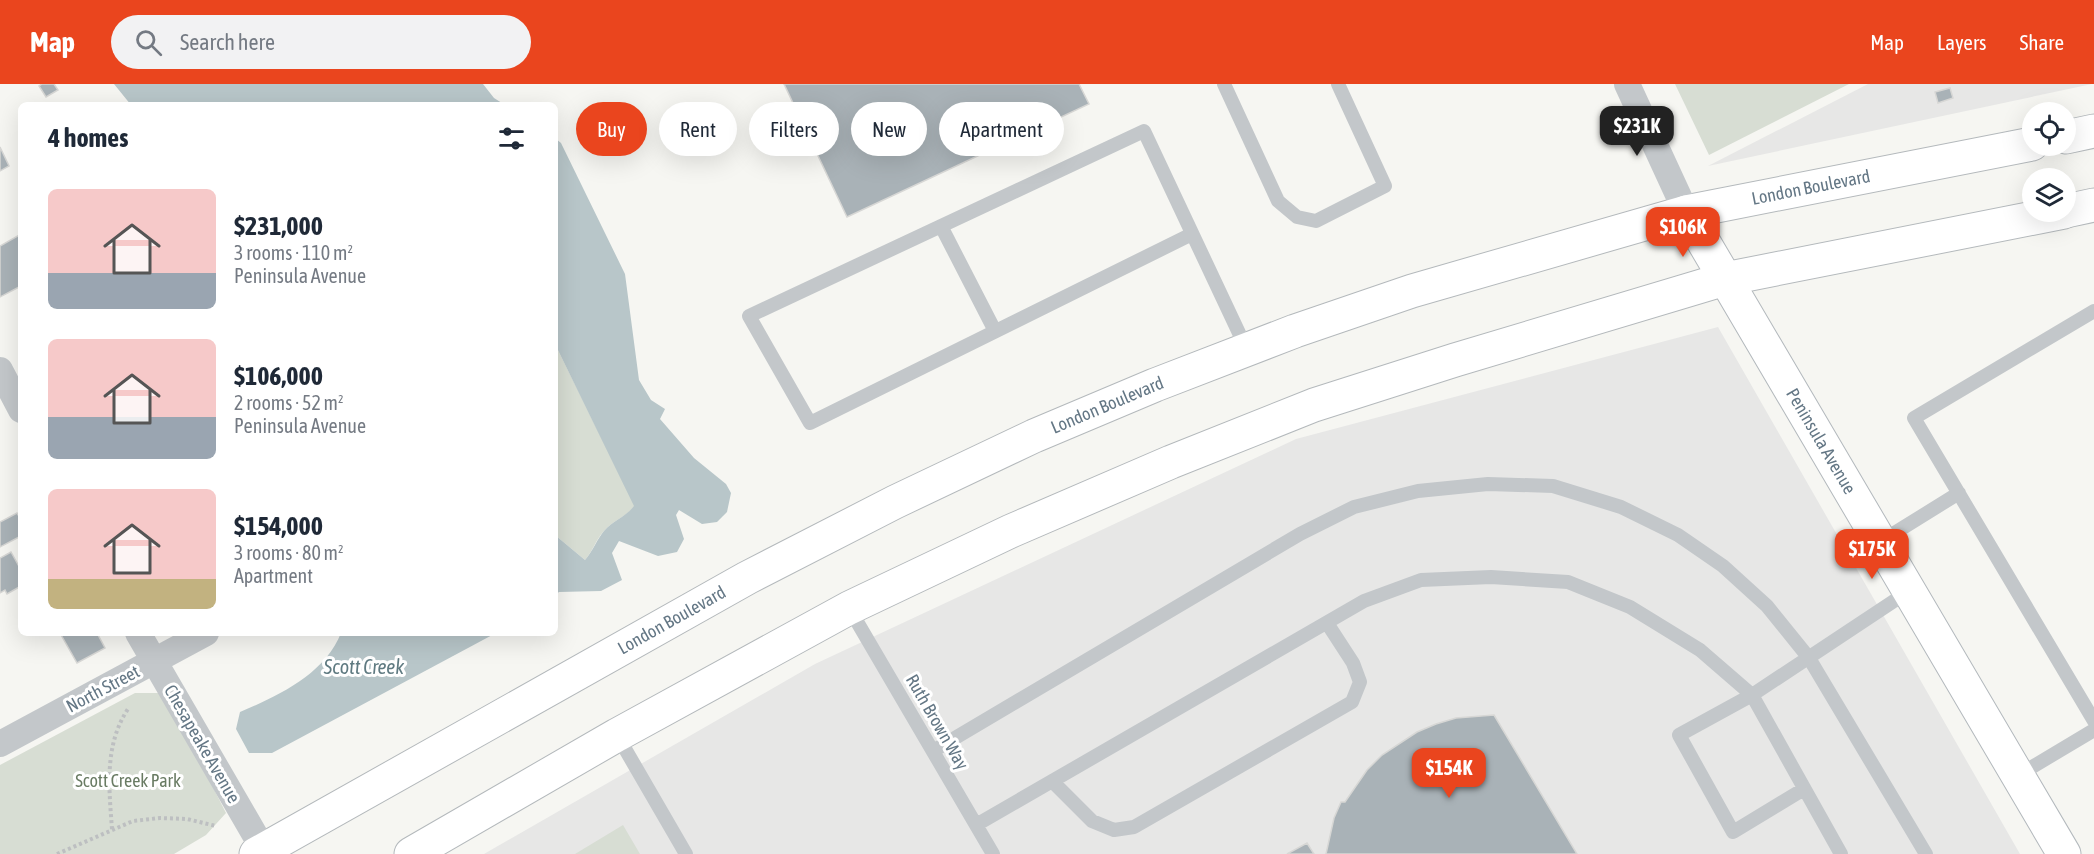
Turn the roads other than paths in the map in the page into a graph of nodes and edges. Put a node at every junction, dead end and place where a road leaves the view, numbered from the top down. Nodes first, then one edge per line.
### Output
1 (1224, 84) edge
2 (1338, 84) edge
3 (1627, 84) edge
4 (2094, 131) edge
5 (2076, 135) edge
6 (2022, 146) edge
7 (2082, 208) edge
8 (1686, 212) junction
9 (941, 226) junction
10 (1192, 234) junction
11 (1725, 279) junction
12 (2094, 311) edge
13 (995, 331) junction
14 (1247, 350) junction
15 (0, 370) edge
16 (18, 404) edge
17 (1959, 494) junction
18 (1880, 542) junction
19 (1909, 591) junction
20 (849, 608) junction
21 (1327, 623) junction
22 (140, 636) edge
23 (201, 636) edge
24 (1809, 658) junction
25 (154, 662) junction
26 (1752, 695) junction
27 (2094, 721) edge
28 (2094, 730) edge
29 (617, 735) junction
30 (0, 744) edge
31 (933, 751) junction
32 (2018, 776) junction
33 (1052, 781) junction
34 (1804, 789) junction
35 (976, 825) junction
36 (262, 852) edge
37 (411, 854) edge
38 (687, 854) edge
39 (993, 854) edge
40 (1841, 854) edge
41 (1926, 854) edge
42 (2064, 854) edge

1 - 2 lane
3 - 8 street, Peninsula Avenue
4 - 5 main road
6 - 8 main road, London Boulevard
7 - 11 main road
8 - 11 main road, Peninsula Avenue
8 - 14 main road, London Boulevard
9 - 10 lane
9 - 13 lane
9 - 13 lane
10 - 13 lane
10 - 14 lane
11 - 18 main road, Peninsula Avenue
11 - 20 main road
12 - 17 lane
14 - 36 main road, London Boulevard
15 - 16 street
17 - 18 lane
17 - 27 lane
18 - 19 main road, Peninsula Avenue
19 - 24 lane
19 - 32 main road, Peninsula Avenue
20 - 29 main road
20 - 31 lane, Ruth Brown Way
21 - 26 lane
21 - 33 lane
21 - 33 lane
22 - 25 street, Chesapeake Avenue
23 - 25 street, North Street
24 - 26 lane
24 - 31 lane
24 - 41 lane
25 - 30 street, North Street
25 - 36 street, Chesapeake Avenue
26 - 34 lane
26 - 34 lane
28 - 32 lane
29 - 37 main road
29 - 38 lane
31 - 35 lane, Ruth Brown Way
32 - 42 main road, Peninsula Avenue
33 - 35 lane
34 - 40 lane
35 - 39 lane, Ruth Brown Way

